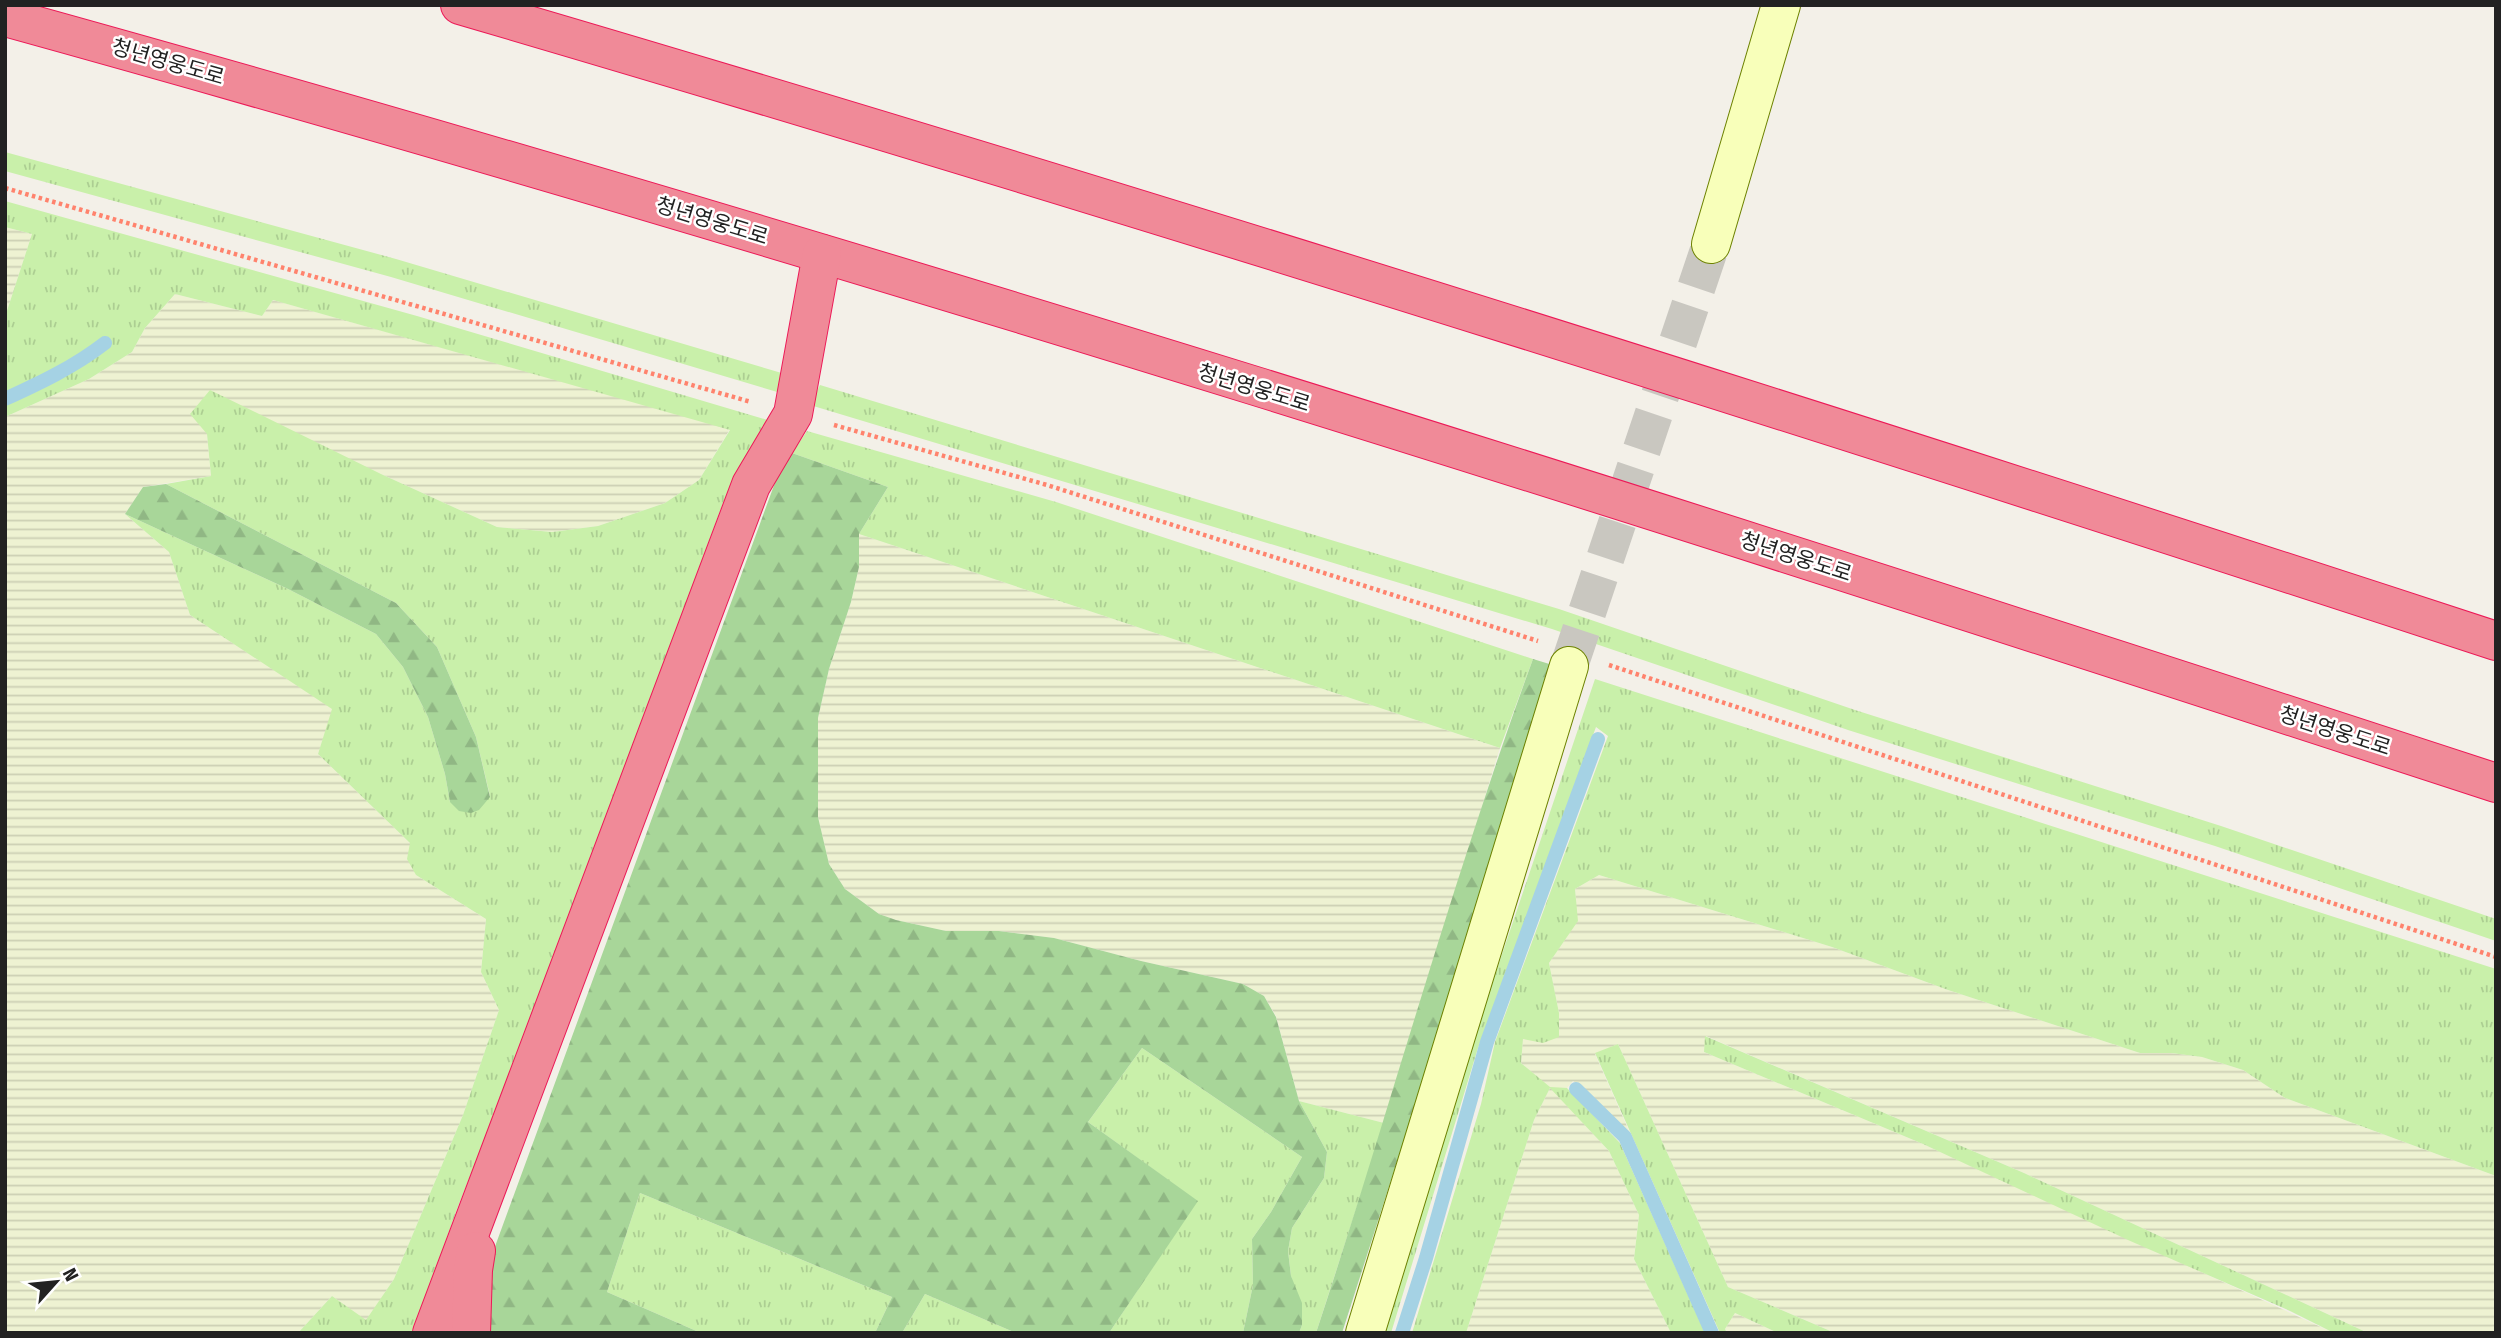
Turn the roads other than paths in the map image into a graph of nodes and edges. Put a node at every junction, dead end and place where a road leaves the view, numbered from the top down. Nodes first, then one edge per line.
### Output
1 (460, 5) edge
2 (1781, 5) edge
3 (5, 17) edge
4 (1710, 244) tunnel mouth
5 (822, 254) junction
6 (2496, 641) edge
7 (1572, 657) tunnel mouth
8 (2496, 783) edge
9 (489, 1180) junction
10 (432, 1333) edge
11 (471, 1333) edge
12 (1365, 1333) edge

1 - 6 highway
2 - 4 main road
3 - 5 highway, 청년영웅도로
5 - 8 highway, 청년영웅도로
5 - 9 highway
7 - 12 main road
9 - 10 highway
9 - 11 highway

